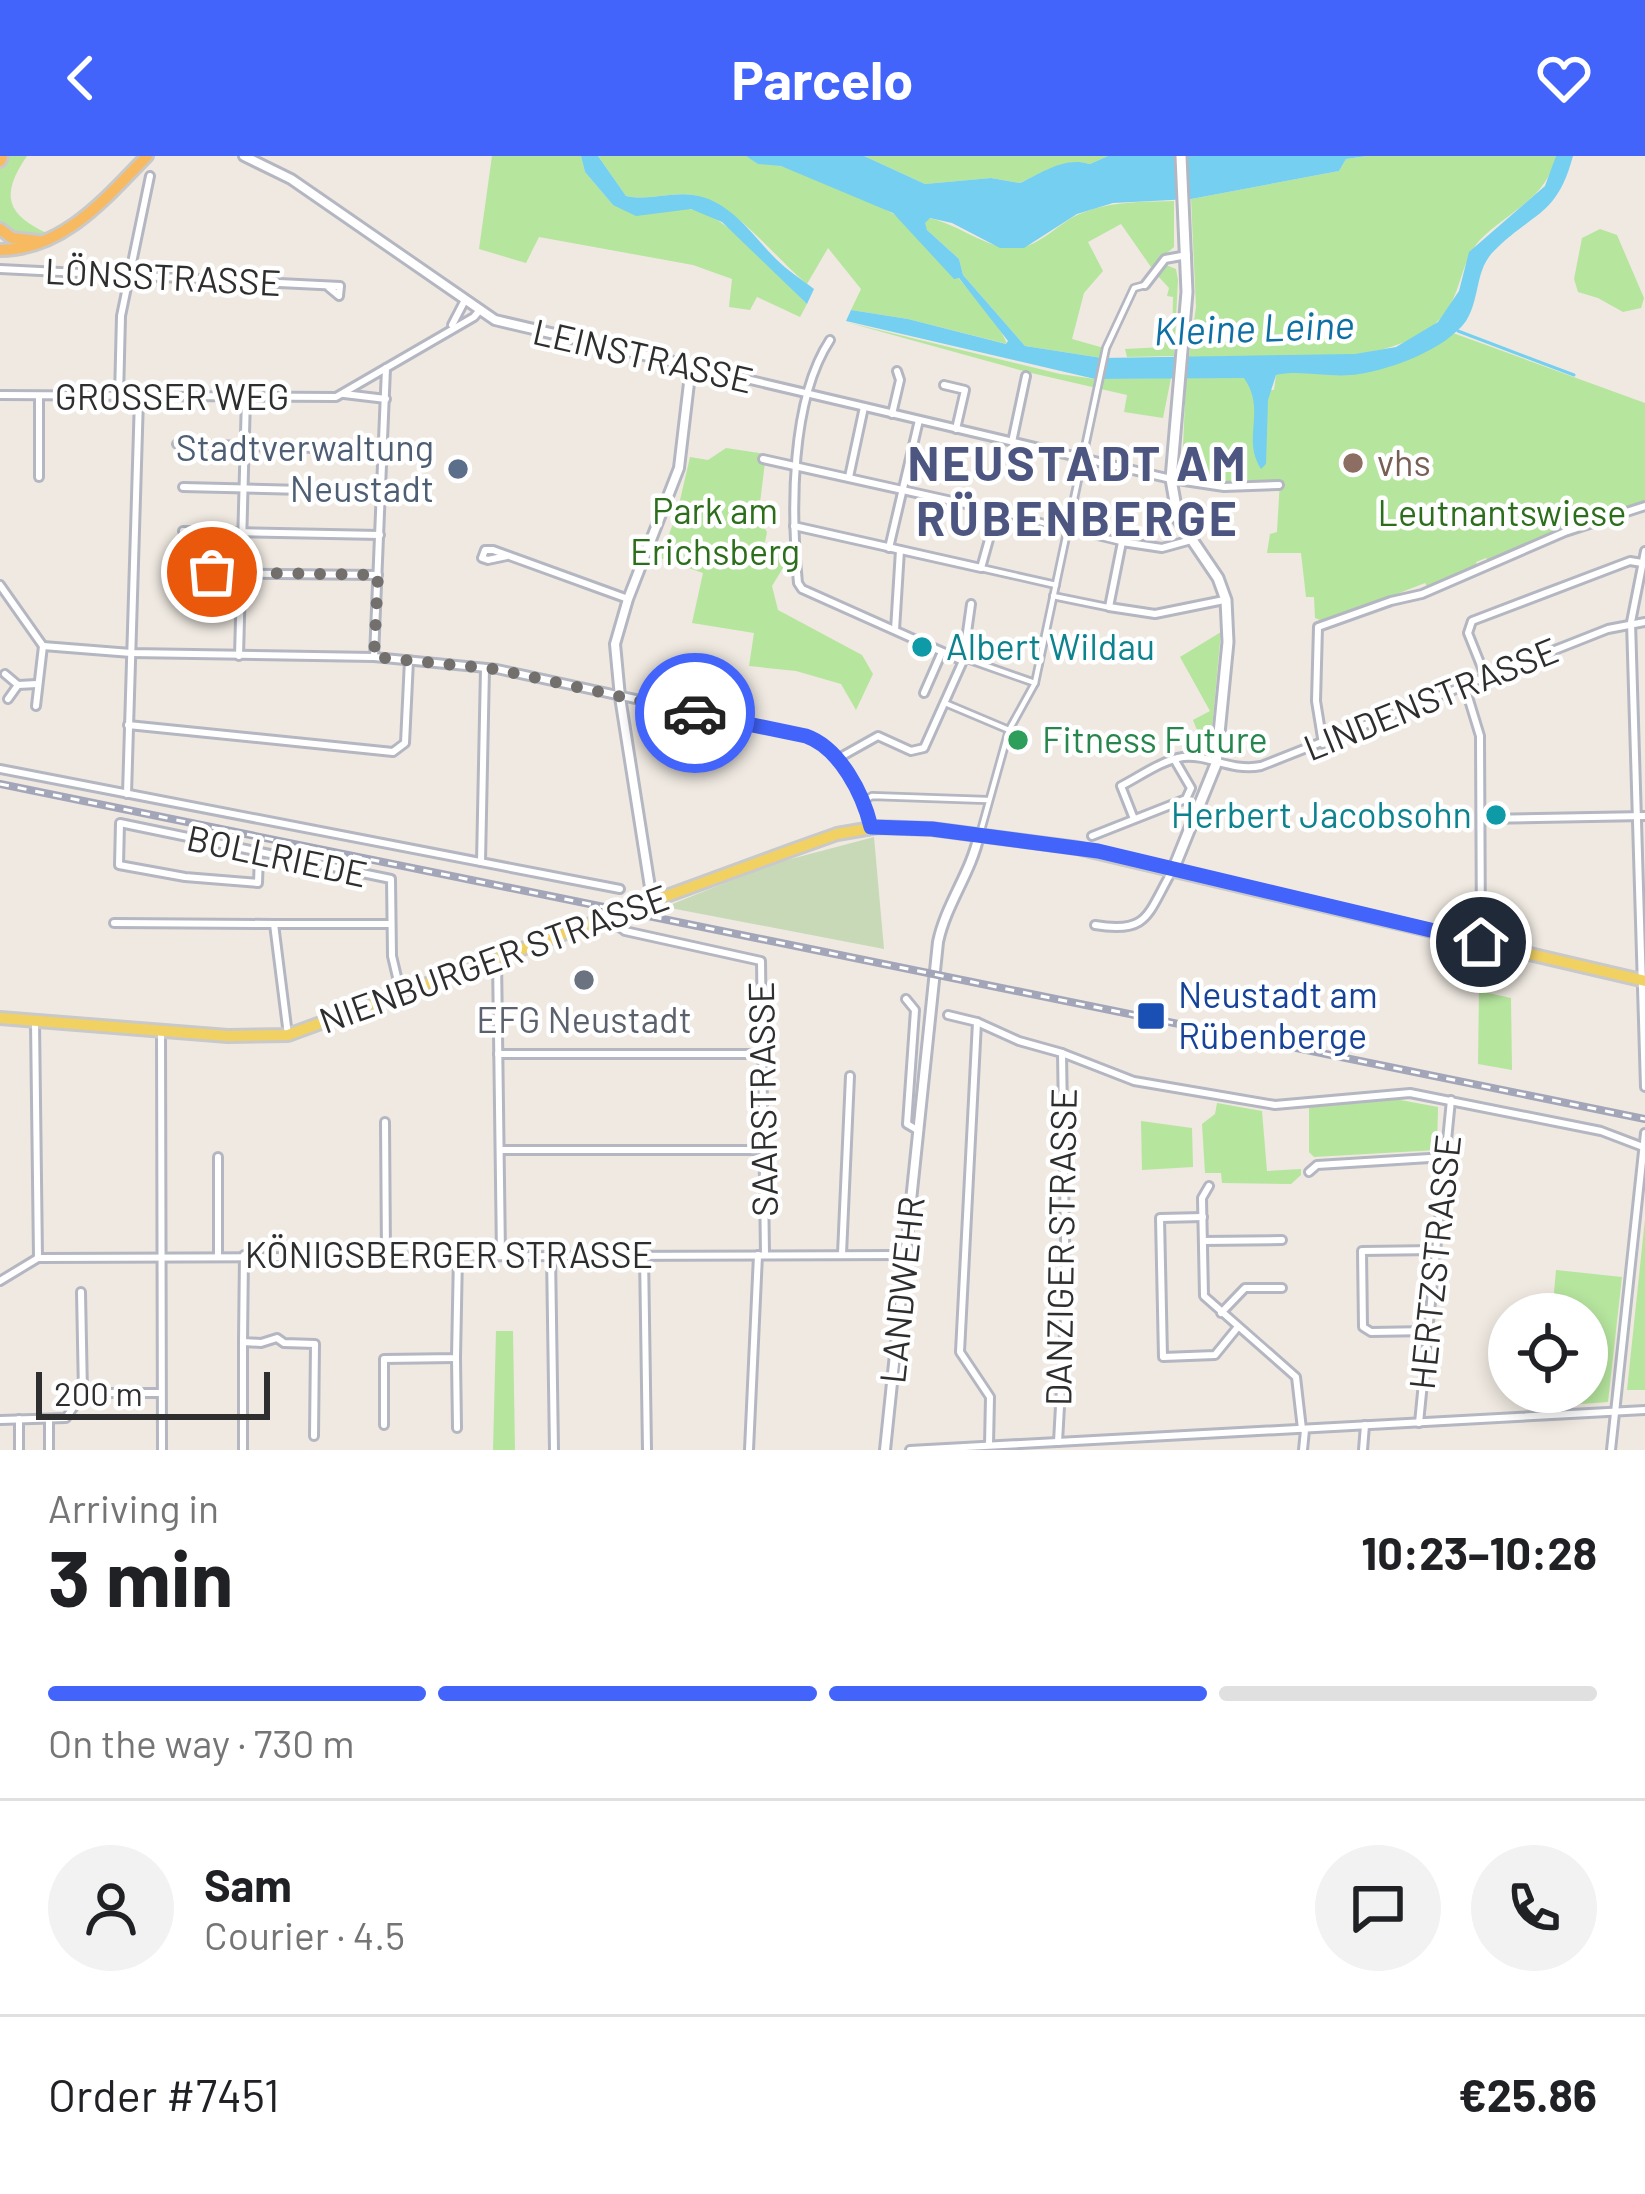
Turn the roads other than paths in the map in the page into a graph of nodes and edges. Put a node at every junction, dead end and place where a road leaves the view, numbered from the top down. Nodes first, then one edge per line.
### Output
1 (147, 156) edge
2 (244, 156) edge
3 (1181, 156) edge
4 (150, 176) dead end
5 (0, 229) edge
6 (64, 232) junction
7 (0, 250) edge
8 (1186, 255) junction
9 (0, 269) edge
10 (127, 274) junction
11 (1145, 285) joint
12 (327, 286) dead end
13 (465, 300) junction
14 (479, 310) junction
15 (451, 328) junction
16 (830, 340) dead end
17 (691, 366) junction
18 (386, 368) junction
19 (897, 370) dead end
20 (1025, 376) dead end
21 (944, 385) dead end
22 (344, 394) junction
23 (809, 394) junction
24 (0, 395) edge
25 (39, 396) junction
26 (118, 397) junction
27 (246, 397) junction
28 (139, 398) junction
29 (386, 399) junction
30 (864, 407) junction
31 (892, 414) junction
32 (919, 420) junction
33 (956, 429) junction
34 (1012, 442) junction
35 (177, 444) dead end
36 (245, 446) junction
37 (384, 450) junction
38 (1083, 458) junction
39 (763, 459) dead end
40 (796, 466) junction
41 (39, 477) dead end
42 (849, 477) junction
43 (1171, 478) junction
44 (1280, 485) dead end
45 (183, 487) dead end
46 (244, 488) junction
47 (902, 490) junction
48 (382, 492) junction
49 (1645, 506) edge
50 (997, 511) junction
51 (794, 526) junction
52 (1068, 529) junction
53 (183, 531) dead end
54 (243, 532) junction
55 (380, 535) junction
56 (1191, 540) junction
57 (1122, 542) junction
58 (890, 548) junction
59 (900, 550) junction
60 (1645, 551) edge
61 (507, 556) dead end
62 (1644, 563) edge
63 (981, 568) junction
64 (178, 573) dead end
65 (242, 573) junction
66 (378, 575) junction
67 (0, 584) edge
68 (1056, 585) junction
69 (1053, 596) junction
70 (628, 599) junction
71 (1226, 600) junction
72 (970, 604) dead end
73 (1109, 607) junction
74 (1631, 622) junction
75 (1645, 622) edge
76 (895, 630) junction
77 (43, 646) junction
78 (942, 652) junction
79 (131, 653) junction
80 (239, 656) junction
81 (374, 657) junction
82 (409, 660) junction
83 (963, 660) junction
84 (485, 668) junction
85 (4, 674) dead end
86 (1486, 678) junction
87 (1035, 683) junction
88 (38, 684) junction
89 (18, 685) junction
90 (1465, 687) junction
91 (924, 693) dead end
92 (620, 697) junction
93 (8, 699) dead end
94 (945, 703) junction
95 (36, 706) dead end
96 (128, 725) junction
97 (1009, 730) junction
98 (1324, 744) junction
99 (837, 758) junction
100 (1174, 760) junction
101 (1216, 764) junction
102 (0, 769) edge
103 (127, 794) junction
104 (987, 800) junction
105 (862, 802) junction
106 (1641, 816) edge
107 (1135, 818) junction
108 (1482, 820) junction
109 (871, 827) junction
110 (980, 835) junction
111 (1092, 836) dead end
112 (259, 854) junction
113 (482, 862) junction
114 (1173, 870) junction
115 (620, 889) dead end
116 (1642, 894) edge
117 (652, 900) junction
118 (608, 917) junction
119 (114, 923) dead end
120 (274, 924) junction
121 (391, 924) junction
122 (1095, 926) dead end
123 (1481, 942) junction
124 (497, 958) junction
125 (1642, 980) edge
126 (401, 994) junction
127 (907, 999) dead end
128 (948, 1015) dead end
129 (0, 1018) edge
130 (35, 1021) junction
131 (977, 1022) junction
132 (160, 1030) junction
133 (288, 1034) junction
134 (1063, 1053) junction
135 (499, 1054) junction
136 (763, 1054) junction
137 (850, 1076) dead end
138 (1645, 1087) edge
139 (1451, 1100) junction
140 (385, 1121) dead end
141 (919, 1130) junction
142 (1645, 1133) edge
143 (1643, 1147) edge
144 (500, 1150) junction
145 (765, 1150) junction
146 (218, 1157) dead end
147 (1446, 1157) junction
148 (1310, 1172) dead end
149 (1209, 1186) dead end
150 (1203, 1217) junction
151 (1282, 1240) dead end
152 (1203, 1241) junction
153 (1436, 1250) junction
154 (842, 1254) junction
155 (218, 1255) junction
156 (244, 1255) junction
157 (386, 1255) junction
158 (458, 1255) junction
159 (501, 1255) junction
160 (644, 1255) junction
161 (762, 1255) junction
162 (904, 1255) junction
163 (550, 1256) junction
164 (161, 1257) junction
165 (38, 1258) junction
166 (0, 1280) edge
167 (1282, 1288) dead end
168 (81, 1292) dead end
169 (1221, 1313) junction
170 (1237, 1328) junction
171 (1429, 1331) junction
172 (243, 1342) junction
173 (456, 1358) junction
174 (82, 1393) junction
175 (161, 1393) junction
176 (1645, 1410) edge
177 (1616, 1412) junction
178 (19, 1419) junction
179 (49, 1419) junction
180 (0, 1420) edge
181 (1419, 1423) junction
182 (384, 1425) dead end
183 (1365, 1425) junction
184 (457, 1428) dead end
185 (1304, 1428) junction
186 (314, 1436) dead end
187 (1131, 1438) junction
188 (1058, 1442) junction
189 (989, 1445) junction
190 (940, 1449) edge
191 (20, 1450) edge
192 (49, 1450) edge
193 (162, 1450) edge
194 (243, 1450) edge
195 (554, 1450) edge
196 (647, 1450) edge
197 (749, 1450) edge
198 (885, 1450) edge
199 (910, 1450) edge
200 (1131, 1450) edge
201 (1303, 1450) edge
202 (1363, 1450) edge
203 (1612, 1450) edge

1 - 6 highway
2 - 13 street, LEINSTRASSE
3 - 8 main road
4 - 10 street
5 - 6 highway
6 - 7 highway
8 - 11 street
8 - 43 main road
9 - 10 street, LÖNSSTRASSE
10 - 12 street, LÖNSSTRASSE
10 - 26 street
11 - 38 street
13 - 14 street, LEINSTRASSE
13 - 15 street
14 - 15 street, GROSSER WEG
14 - 17 street, LEINSTRASSE
15 - 18 street, GROSSER WEG
16 - 23 street
17 - 23 street, LEINSTRASSE
17 - 70 street
18 - 22 street, GROSSER WEG
18 - 29 street
19 - 31 street
20 - 34 street
21 - 33 street
22 - 27 street, GROSSER WEG
22 - 29 street, GROSSER WEG
23 - 30 street, LEINSTRASSE
23 - 40 street
24 - 25 street, GROSSER WEG
25 - 26 street, GROSSER WEG
25 - 41 street
26 - 28 street, GROSSER WEG
27 - 28 street, GROSSER WEG
27 - 36 street
28 - 79 street
29 - 37 street
30 - 31 street, LEINSTRASSE
30 - 42 street
31 - 32 street, LEINSTRASSE
32 - 33 street, LEINSTRASSE
32 - 47 street
33 - 34 street, LEINSTRASSE
34 - 38 street, LEINSTRASSE
35 - 36 street
36 - 37 street
36 - 46 street
37 - 48 street
38 - 43 street, LEINSTRASSE
38 - 52 street
39 - 40 street
40 - 42 street
40 - 51 street
42 - 47 street
43 - 44 street, LEINSTRASSE
43 - 56 main road
45 - 46 street
46 - 48 street
46 - 54 street
47 - 50 street
47 - 58 street
48 - 55 street
49 - 98 street
50 - 52 street
50 - 63 street
51 - 58 street
51 - 76 street
52 - 57 street
52 - 68 street
53 - 54 street
54 - 55 street
54 - 65 street
55 - 66 street
56 - 57 street
56 - 71 main road
57 - 73 street
58 - 59 street
59 - 63 street
59 - 76 street
60 - 62 street
61 - 70 street
62 - 74 street
62 - 86 street
63 - 68 street
64 - 65 street
65 - 66 street
65 - 80 street
66 - 81 street
67 - 77 street
68 - 69 street
69 - 73 street
69 - 87 street
70 - 92 street
71 - 73 street
71 - 101 main road
72 - 83 street
74 - 75 street, LINDENSTRASSE
74 - 86 street, LINDENSTRASSE
74 - 106 street
76 - 78 street
77 - 79 street
77 - 88 street
78 - 83 street
78 - 91 street
79 - 80 street
79 - 96 street
80 - 81 street
81 - 82 street
82 - 84 street
82 - 96 street
83 - 87 street
83 - 94 street
84 - 92 street
84 - 113 street
85 - 89 street
86 - 90 street, LINDENSTRASSE
87 - 97 street
88 - 89 street
88 - 95 street
89 - 93 street
90 - 98 street, LINDENSTRASSE
90 - 108 street
92 - 99 street
92 - 117 street
94 - 97 street
94 - 99 street
96 - 103 street
97 - 104 street
98 - 101 street, LINDENSTRASSE
99 - 105 street
100 - 101 street, LINDENSTRASSE
100 - 107 street
100 - 107 street
101 - 114 main road
102 - 103 street
103 - 113 street
104 - 105 street
104 - 110 street
105 - 109 street
106 - 108 street
106 - 116 street
107 - 111 street
108 - 123 street
109 - 110 main road, NIENBURGER STRASSE
109 - 117 main road, NIENBURGER STRASSE
110 - 114 main road, NIENBURGER STRASSE
110 - 141 street, LANDWEHR
112 - 112 street, BOLLRIEDE
112 - 121 street, BOLLRIEDE
113 - 115 street
114 - 122 street
114 - 123 main road, NIENBURGER STRASSE
116 - 125 street
117 - 118 main road, NIENBURGER STRASSE
118 - 124 main road, NIENBURGER STRASSE
118 - 136 street, SAARSTRASSE
119 - 120 street
120 - 121 street
120 - 133 street
121 - 126 street, BOLLRIEDE
123 - 125 main road, NIENBURGER STRASSE
124 - 126 main road, NIENBURGER STRASSE
124 - 135 street
125 - 138 street
126 - 133 main road, NIENBURGER STRASSE
127 - 141 street, LANDWEHR
128 - 131 street
129 - 130 main road, NIENBURGER STRASSE
130 - 132 main road, NIENBURGER STRASSE
130 - 165 street
131 - 134 street
131 - 189 street
132 - 133 main road, NIENBURGER STRASSE
132 - 164 street
134 - 139 street
134 - 188 street, DANZIGER STRASSE
135 - 136 street
135 - 144 street
136 - 145 street, SAARSTRASSE
137 - 154 street
139 - 143 street
139 - 147 street, HERTZSTRASSE
140 - 157 street
141 - 162 street, LANDWEHR
142 - 143 street
143 - 177 street
144 - 145 street
144 - 159 street
145 - 161 street, SAARSTRASSE
146 - 155 street
147 - 148 street
147 - 153 street, HERTZSTRASSE
149 - 150 street
150 - 152 street
150 - 170 street
151 - 152 street
152 - 169 street
153 - 171 street, HERTZSTRASSE
153 - 171 street
154 - 161 street, KÖNIGSBERGER STRASSE
154 - 162 street, KÖNIGSBERGER STRASSE
155 - 156 street, KÖNIGSBERGER STRASSE
155 - 164 street, KÖNIGSBERGER STRASSE
156 - 157 street, KÖNIGSBERGER STRASSE
156 - 172 street
157 - 158 street, KÖNIGSBERGER STRASSE
158 - 159 street, KÖNIGSBERGER STRASSE
158 - 173 street
159 - 163 street, KÖNIGSBERGER STRASSE
160 - 161 street, KÖNIGSBERGER STRASSE
160 - 163 street, KÖNIGSBERGER STRASSE
160 - 196 street
161 - 197 street, SAARSTRASSE
162 - 198 street, LANDWEHR
163 - 195 street
164 - 165 street, KÖNIGSBERGER STRASSE
164 - 175 street
165 - 166 street, KÖNIGSBERGER STRASSE
167 - 169 street
168 - 174 street
169 - 170 street
170 - 185 street
171 - 181 street, HERTZSTRASSE
172 - 186 street
172 - 194 street
173 - 182 street
173 - 184 street
174 - 175 street
174 - 179 street
175 - 193 street
176 - 177 street
177 - 181 street
177 - 203 street
178 - 179 street
178 - 180 street
178 - 191 street
179 - 192 street
181 - 183 street
183 - 185 street
183 - 202 street
185 - 187 street
185 - 201 street
187 - 188 street
187 - 200 street
188 - 189 street
189 - 190 street
190 - 199 street

